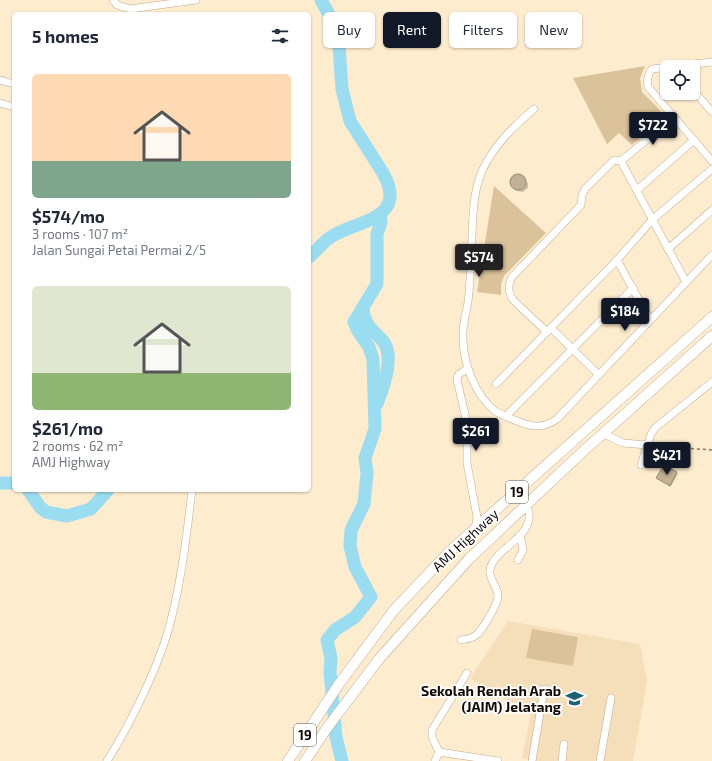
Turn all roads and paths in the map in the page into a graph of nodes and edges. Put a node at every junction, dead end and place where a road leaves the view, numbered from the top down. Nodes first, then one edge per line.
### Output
1 (112, 0) edge
2 (196, 0) edge
3 (711, 64) edge
4 (700, 65) edge
5 (660, 68) edge
6 (0, 80) edge
7 (12, 83) edge
8 (700, 98) edge
9 (0, 103) edge
10 (12, 106) edge
11 (534, 109) dead end
12 (712, 112) edge
13 (674, 117) junction
14 (694, 140) junction
15 (621, 161) junction
16 (712, 161) edge
17 (712, 169) edge
18 (637, 190) junction
19 (712, 210) edge
20 (652, 220) junction
21 (668, 249) junction
22 (712, 255) edge
23 (617, 260) junction
24 (686, 282) junction
25 (633, 288) junction
26 (712, 317) edge
27 (650, 320) junction
28 (549, 330) junction
29 (712, 336) edge
30 (573, 349) junction
31 (468, 368) junction
32 (599, 375) junction
33 (712, 382) edge
34 (496, 384) dead end
35 (506, 416) junction
36 (604, 434) junction
37 (647, 445) junction
38 (712, 450) edge
39 (641, 465) dead end
40 (192, 492) edge
41 (525, 506) junction
42 (475, 530) junction
43 (520, 535) junction
44 (518, 560) dead end
45 (461, 640) dead end
46 (468, 673) dead end
47 (544, 689) dead end
48 (611, 698) dead end
49 (564, 744) dead end
50 (439, 752) junction
51 (107, 761) edge
52 (288, 761) edge
53 (305, 761) edge
54 (435, 761) edge
55 (498, 761) edge
56 (532, 761) edge
57 (562, 761) edge
58 (600, 761) edge

1 - 2 street
3 - 4 street
5 - 13 street
6 - 7 street
8 - 12 street
9 - 10 street
11 - 31 street
13 - 14 street
13 - 15 street
14 - 16 street
14 - 18 street
15 - 18 street
15 - 28 street
17 - 20 street
18 - 20 street
19 - 21 street
20 - 21 street
20 - 23 street
21 - 24 street
22 - 24 street
23 - 25 street
23 - 28 street
24 - 27 street
25 - 27 street
25 - 30 street
26 - 42 highway, AMJ Highway / 19
27 - 32 street
28 - 30 street
28 - 34 street
29 - 36 highway, AMJ Highway / 19
30 - 32 street
30 - 35 street
31 - 35 street
31 - 42 street
32 - 35 street
33 - 37 street
36 - 37 street
36 - 41 highway, AMJ Highway / 19
37 - 38 path
37 - 39 street
40 - 51 street
41 - 43 street
41 - 53 highway, AMJ Highway / 19
42 - 52 highway, AMJ Highway / 19
43 - 44 street
43 - 45 street
46 - 50 street
47 - 56 street
48 - 58 street
49 - 57 street
50 - 54 street
50 - 55 street

